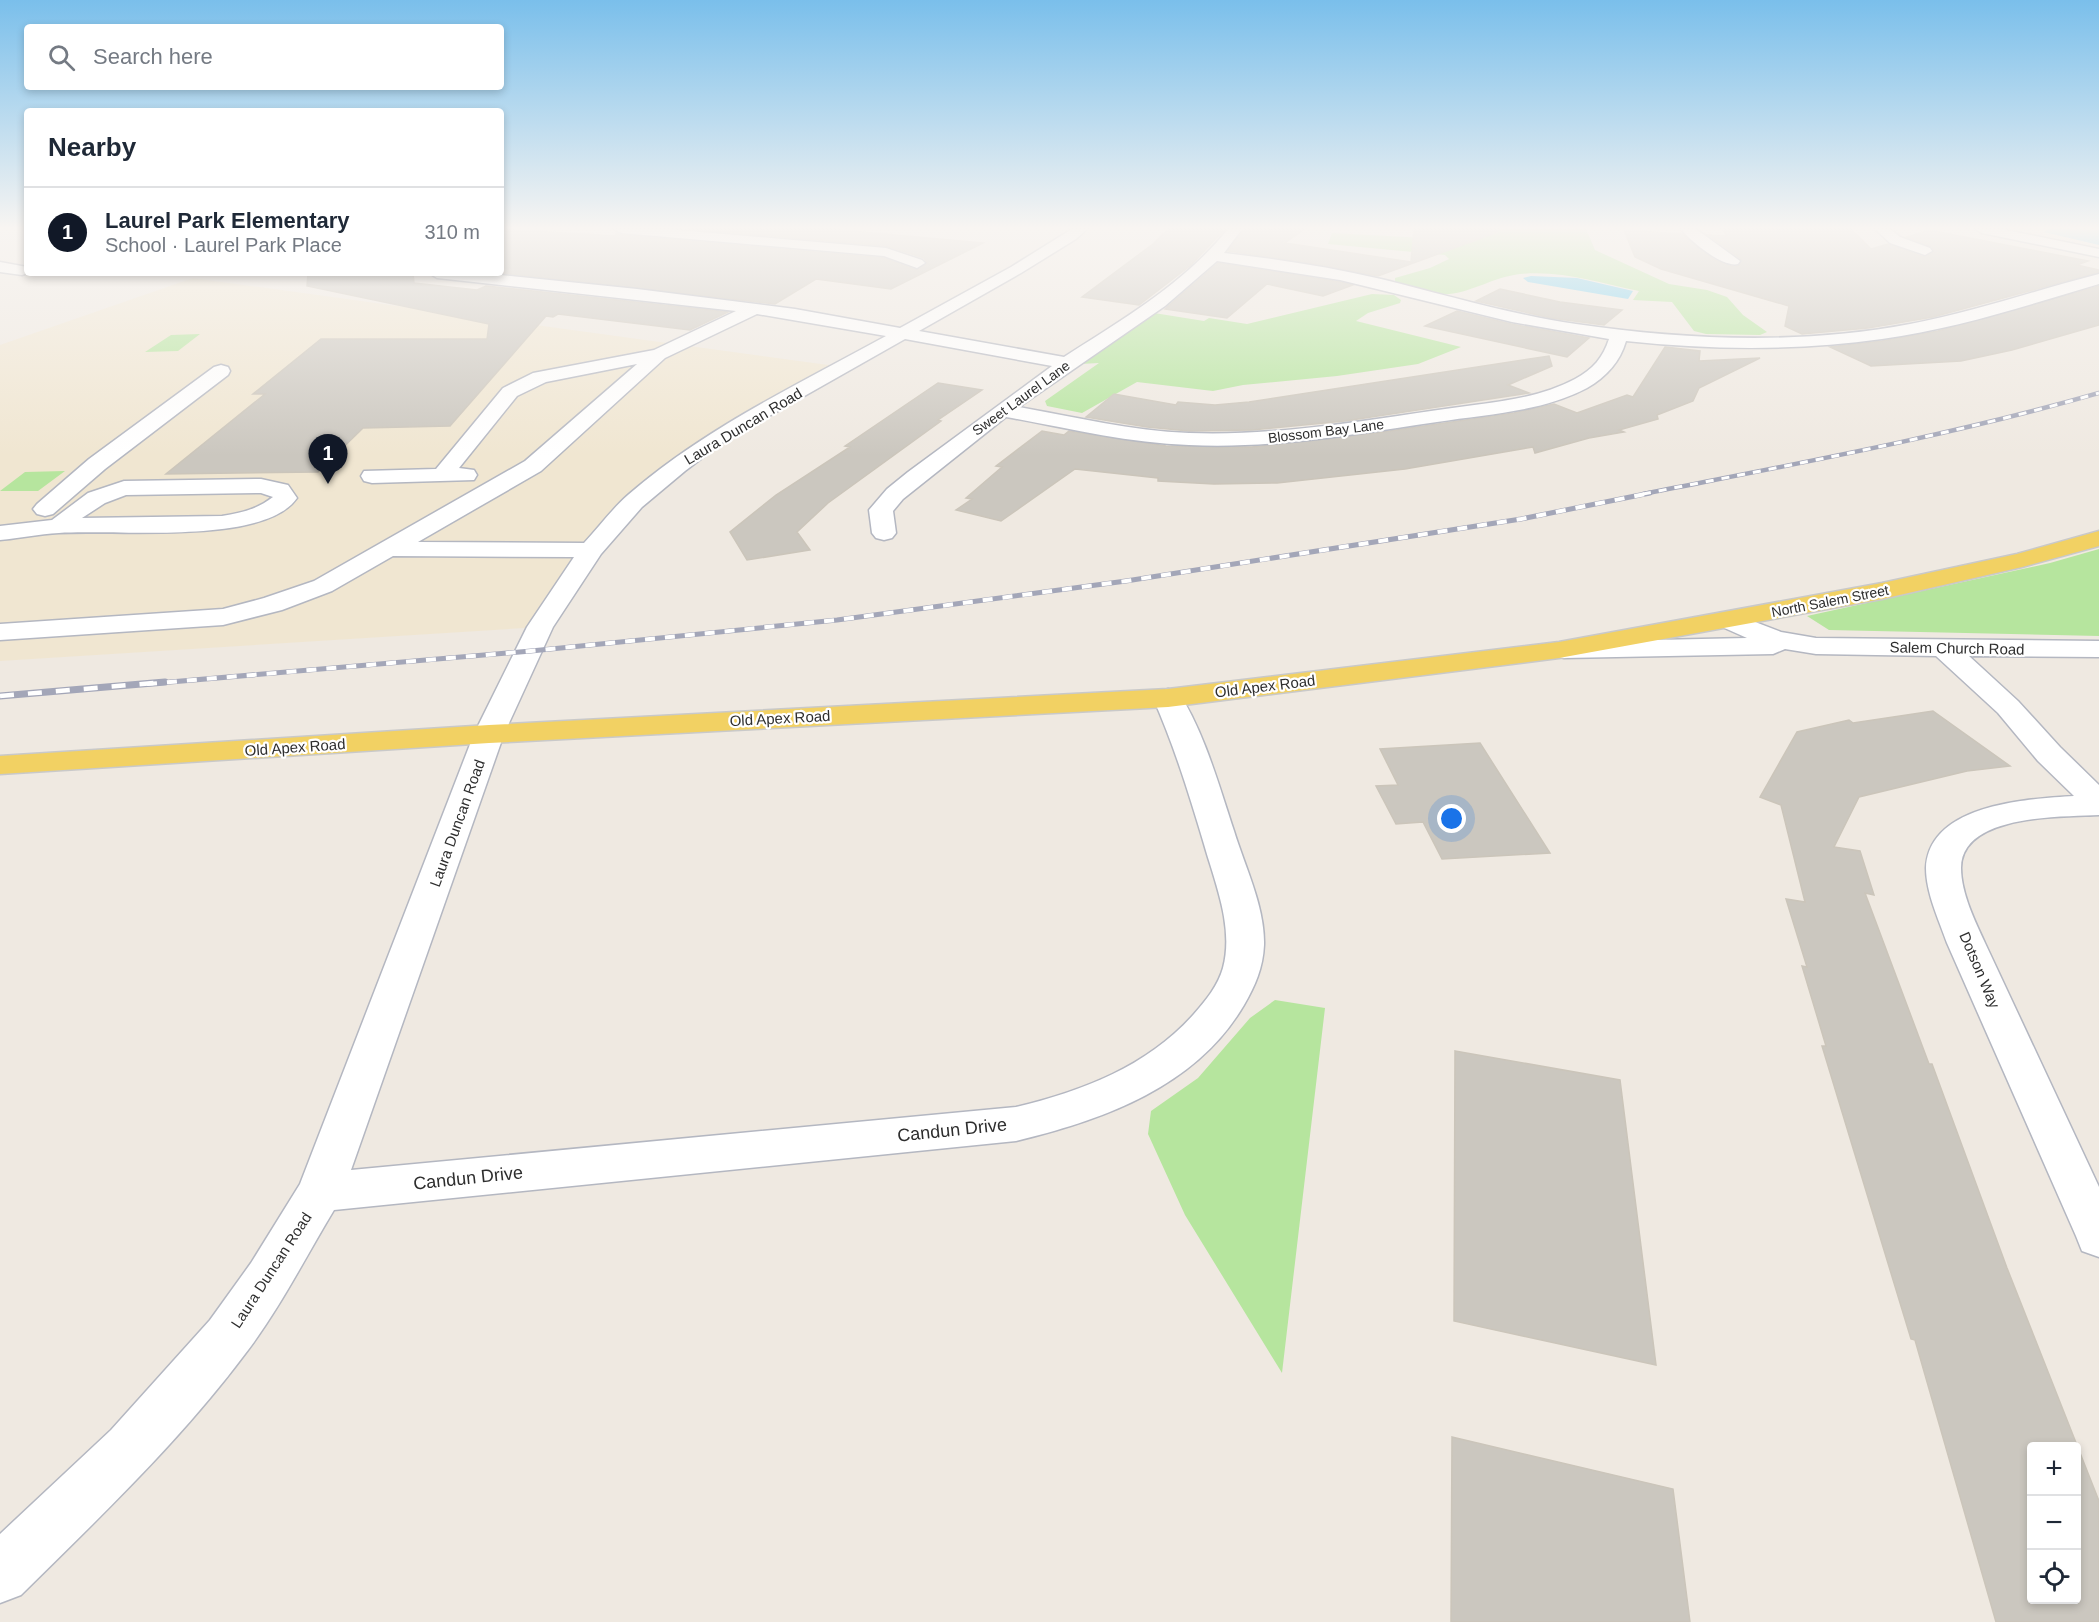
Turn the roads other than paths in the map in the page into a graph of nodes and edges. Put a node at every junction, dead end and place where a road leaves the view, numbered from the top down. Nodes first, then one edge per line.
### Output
1 (717, 305) edge
2 (953, 305) edge
3 (1153, 305) edge
4 (1459, 305) edge
5 (2002, 305) edge
6 (755, 309) junction
7 (901, 333) junction
8 (1619, 334) junction
9 (659, 354) junction
10 (1068, 363) junction
11 (221, 371) dead end
12 (1003, 410) junction
13 (443, 474) junction
14 (372, 476) dead end
15 (513, 477) junction
16 (59, 526) junction
17 (11, 532) edge
18 (884, 533) dead end
19 (2099, 538) edge
20 (0, 547) edge
21 (387, 549) junction
22 (591, 550) junction
23 (1729, 620) junction
24 (0, 632) edge
25 (1816, 646) junction
26 (1943, 647) junction
27 (2099, 649) edge
28 (1559, 650) junction
29 (1168, 698) junction
30 (489, 734) junction
31 (0, 765) edge
32 (2099, 804) edge
33 (320, 1192) junction
34 (2099, 1236) edge
35 (0, 1574) edge

1 - 6 street
2 - 7 street, Laura Duncan Road
3 - 10 street, Sweet Laurel Lane
4 - 8 street
5 - 8 street
6 - 7 street
6 - 9 street
7 - 10 street
7 - 22 street, Laura Duncan Road
8 - 12 street, Blossom Bay Lane
9 - 13 street
9 - 15 street
10 - 12 street, Sweet Laurel Lane
11 - 17 street
12 - 18 street, Sweet Laurel Lane
13 - 14 street
13 - 15 street
15 - 21 street
16 - 16 street
16 - 17 street
17 - 20 street
19 - 23 main road, North Salem Street
21 - 22 street
21 - 24 street
22 - 30 street, Laura Duncan Road
23 - 25 street, Salem Church Road
23 - 28 main road, North Salem Street
25 - 26 street, Salem Church Road
25 - 28 street, Salem Church Road
26 - 27 street, Salem Church Road
26 - 32 street, Dotson Way
28 - 29 main road, Old Apex Road
29 - 30 main road, Old Apex Road
29 - 33 street, Candun Drive
30 - 31 main road, Old Apex Road
30 - 33 street, Laura Duncan Road
32 - 34 street, Dotson Way
33 - 35 street, Laura Duncan Road

